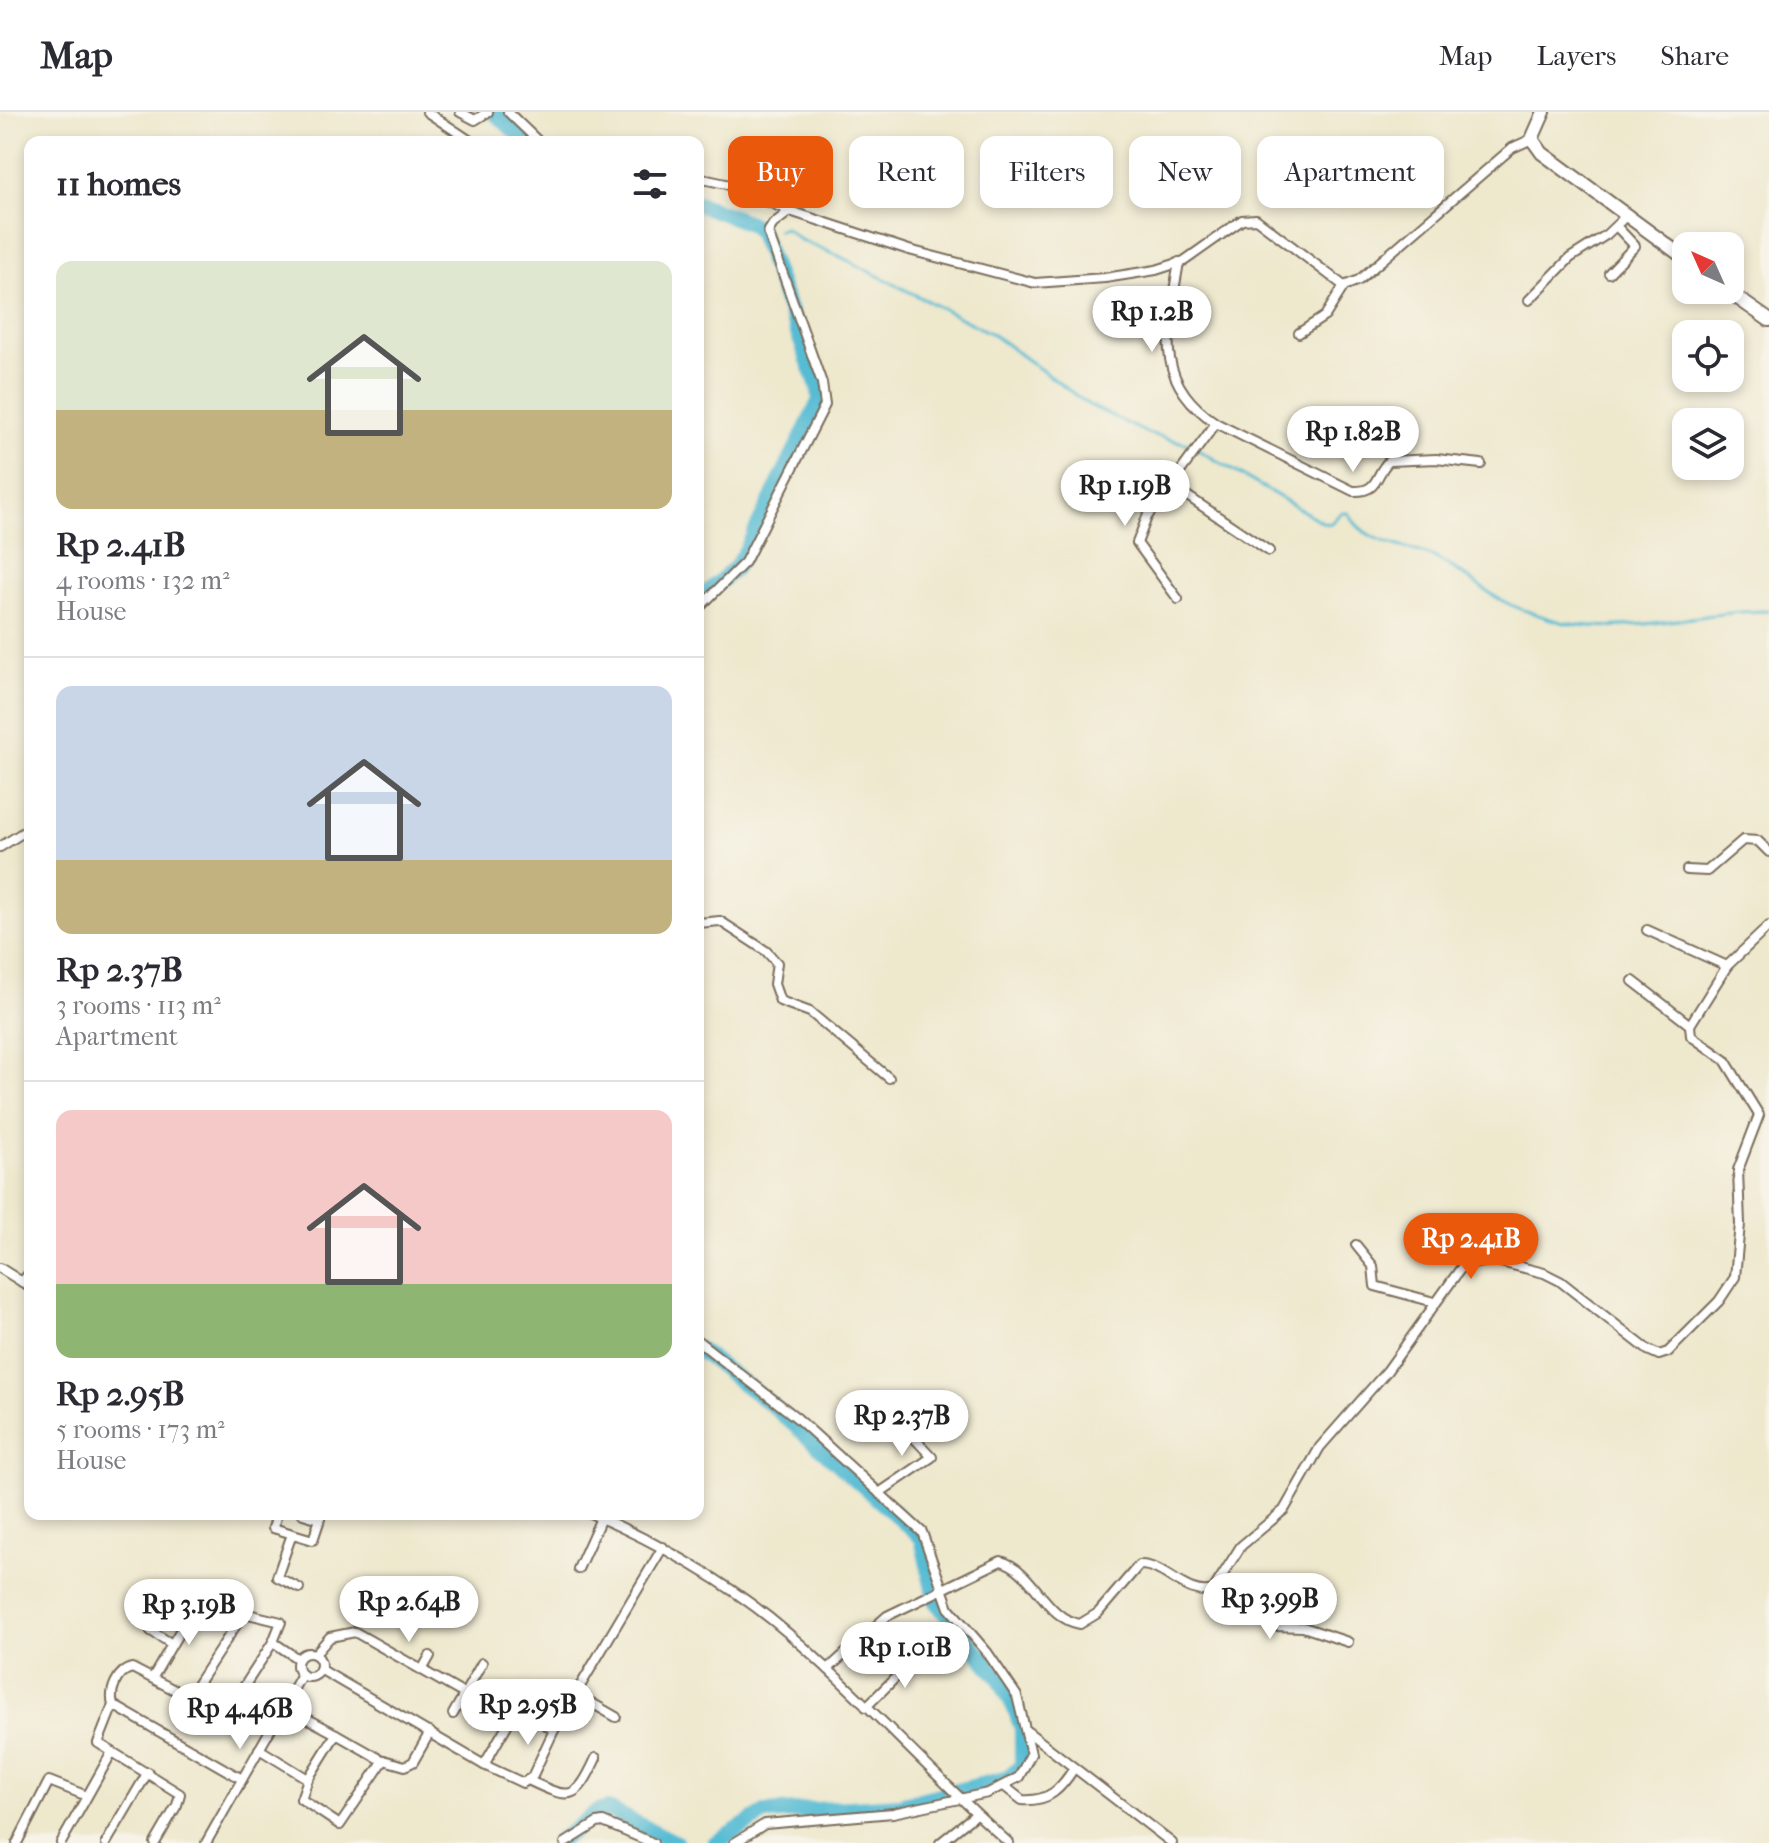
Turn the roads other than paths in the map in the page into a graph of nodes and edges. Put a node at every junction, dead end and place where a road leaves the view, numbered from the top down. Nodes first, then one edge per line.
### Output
1 (427, 112) edge
2 (460, 112) edge
3 (488, 112) edge
4 (508, 112) edge
5 (1544, 112) edge
6 (463, 136) edge
7 (533, 136) edge
8 (1532, 139) junction
9 (704, 179) edge
10 (790, 211) junction
11 (1628, 214) junction
12 (1617, 227) junction
13 (1672, 248) edge
14 (1179, 262) junction
15 (1609, 273) dead end
16 (1344, 286) junction
17 (1529, 300) dead end
18 (1744, 303) edge
19 (1769, 320) edge
20 (1299, 333) dead end
21 (1216, 423) junction
22 (1481, 464) dead end
23 (1171, 485) junction
24 (1269, 551) dead end
25 (1178, 599) dead end
26 (704, 603) edge
27 (24, 832) edge
28 (0, 847) edge
29 (1769, 852) edge
30 (1687, 870) dead end
31 (704, 922) edge
32 (1769, 926) edge
33 (1647, 930) dead end
34 (1727, 966) junction
35 (1633, 981) dead end
36 (1690, 1025) junction
37 (889, 1078) dead end
38 (1356, 1245) dead end
39 (0, 1268) edge
40 (24, 1283) edge
41 (1434, 1302) junction
42 (704, 1346) edge
43 (898, 1421) dead end
44 (879, 1493) junction
45 (275, 1520) edge
46 (320, 1520) edge
47 (596, 1520) edge
48 (606, 1520) edge
49 (292, 1534) junction
50 (663, 1547) junction
51 (578, 1569) dead end
52 (299, 1588) dead end
53 (1213, 1590) junction
54 (935, 1595) junction
55 (198, 1600) dead end
56 (187, 1620) junction
57 (273, 1642) junction
58 (1348, 1642) dead end
59 (172, 1644) junction
60 (922, 1651) dead end
61 (315, 1654) junction
62 (430, 1656) dead end
63 (298, 1659) junction
64 (482, 1663) dead end
65 (320, 1669) junction
66 (828, 1669) junction
67 (422, 1670) junction
68 (302, 1674) junction
69 (153, 1677) junction
70 (464, 1694) junction
71 (576, 1694) junction
72 (189, 1697) junction
73 (113, 1705) junction
74 (284, 1706) junction
75 (866, 1707) junction
76 (453, 1714) dead end
77 (616, 1717) dead end
78 (554, 1730) junction
79 (430, 1732) junction
80 (1028, 1732) junction
81 (336, 1734) junction
82 (259, 1749) junction
83 (112, 1752) junction
84 (596, 1758) dead end
85 (384, 1760) junction
86 (484, 1765) junction
87 (1074, 1768) junction
88 (148, 1772) junction
89 (242, 1779) junction
90 (308, 1779) junction
91 (528, 1780) junction
92 (1004, 1786) junction
93 (87, 1796) junction
94 (959, 1798) junction
95 (976, 1814) junction
96 (17, 1843) edge
97 (61, 1843) edge
98 (106, 1843) edge
99 (155, 1843) edge
100 (206, 1843) edge
101 (565, 1843) edge
102 (653, 1843) edge
103 (734, 1843) edge
104 (940, 1843) edge
105 (1009, 1843) edge
106 (1172, 1843) edge

1 - 6 street
2 - 3 street
4 - 7 street
5 - 8 main road
8 - 11 main road
8 - 16 street
9 - 10 street
10 - 14 street
10 - 26 street
11 - 12 street
11 - 13 main road
12 - 15 street
12 - 17 street
14 - 16 street
14 - 21 street
16 - 20 street
18 - 19 main road
21 - 22 street
21 - 23 street
23 - 24 street
23 - 25 street
27 - 28 street
29 - 30 street
31 - 37 street
32 - 34 street
33 - 34 street
34 - 36 street
35 - 36 street
36 - 41 street
38 - 41 street
39 - 40 street
41 - 53 street
42 - 44 street
43 - 44 street
44 - 54 street
45 - 49 street
46 - 49 street
47 - 51 street
48 - 50 street
49 - 52 street
50 - 66 street
50 - 71 street
53 - 54 street
53 - 58 street
54 - 66 street
54 - 80 street
55 - 56 street
56 - 59 street
56 - 59 street
57 - 63 street
57 - 72 street
57 - 72 street
59 - 69 street
60 - 75 street
61 - 63 street
61 - 65 street
61 - 67 street
62 - 67 street
63 - 68 street
64 - 70 street
65 - 68 street
65 - 79 street
66 - 75 street
67 - 70 street
68 - 74 street
69 - 72 street
69 - 73 street
70 - 76 street
71 - 77 street
71 - 78 street
73 - 83 street
73 - 89 street
74 - 81 street
74 - 82 street
75 - 94 street
78 - 86 street
78 - 91 street
79 - 85 street
79 - 86 street
80 - 87 street
80 - 92 street
81 - 85 street
81 - 90 street
82 - 89 street
82 - 90 street
83 - 88 street
83 - 93 street
84 - 91 street
85 - 90 street
86 - 91 street
87 - 92 street
87 - 106 street
88 - 98 street
88 - 99 street
89 - 100 street
92 - 94 street
93 - 96 street
93 - 97 street
94 - 95 street
94 - 103 street
95 - 104 street
95 - 105 street
101 - 102 street

